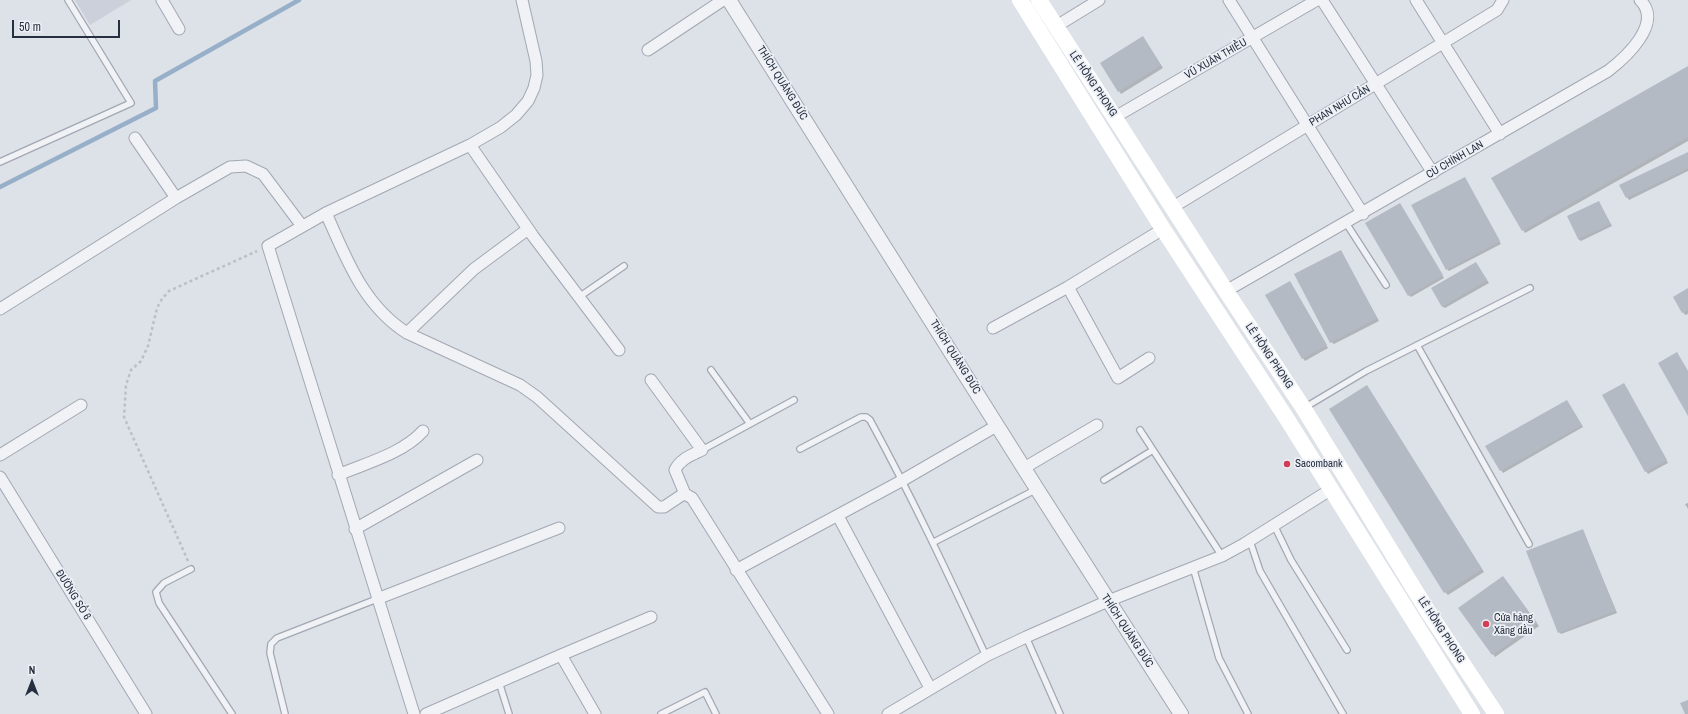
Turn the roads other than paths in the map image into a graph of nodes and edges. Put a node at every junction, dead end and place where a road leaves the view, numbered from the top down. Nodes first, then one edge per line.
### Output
1 (68, 0) edge
2 (162, 0) edge
3 (522, 0) edge
4 (723, 0) edge
5 (729, 0) edge
6 (1020, 0) edge
7 (1039, 0) edge
8 (1099, 0) edge
9 (1229, 0) edge
10 (1317, 0) edge
11 (1322, 0) edge
12 (1416, 0) edge
13 (1504, 0) edge
14 (1640, 0) edge
15 (1056, 27) junction
16 (179, 29) dead end
17 (1042, 36) junction
18 (1252, 38) junction
19 (1444, 42) junction
20 (648, 50) dead end
21 (1376, 84) junction
22 (1115, 117) junction
23 (1308, 125) junction
24 (1500, 134) junction
25 (135, 138) dead end
26 (470, 145) junction
27 (0, 162) edge
28 (1433, 173) junction
29 (176, 198) junction
30 (1173, 207) junction
31 (326, 213) junction
32 (1363, 214) junction
33 (1346, 223) junction
34 (302, 226) junction
35 (528, 229) junction
36 (1163, 229) junction
37 (624, 266) dead end
38 (1386, 285) dead end
39 (1068, 287) junction
40 (1530, 288) dead end
41 (1226, 291) junction
42 (579, 297) junction
43 (0, 309) edge
44 (993, 328) dead end
45 (407, 333) junction
46 (1417, 345) junction
47 (619, 350) dead end
48 (1149, 358) dead end
49 (712, 370) dead end
50 (651, 380) dead end
51 (794, 400) dead end
52 (81, 405) dead end
53 (1304, 409) junction
54 (1287, 419) junction
55 (750, 424) junction
56 (998, 425) junction
57 (1097, 425) dead end
58 (1140, 430) dead end
59 (423, 431) dead end
60 (800, 449) dead end
61 (702, 450) junction
62 (1153, 450) junction
63 (0, 455) edge
64 (477, 460) dead end
65 (1024, 468) junction
66 (338, 475) junction
67 (0, 477) edge
68 (903, 480) junction
69 (1104, 480) dead end
70 (1037, 489) junction
71 (1330, 490) junction
72 (685, 494) junction
73 (838, 516) junction
74 (1274, 525) junction
75 (559, 528) dead end
76 (355, 529) junction
77 (1250, 541) junction
78 (934, 542) junction
79 (1529, 544) dead end
80 (1222, 556) junction
81 (1193, 567) junction
82 (191, 569) road end
83 (736, 570) junction
84 (377, 599) junction
85 (1108, 601) junction
86 (651, 617) dead end
87 (1026, 637) junction
88 (1347, 650) dead end
89 (560, 656) junction
90 (986, 656) junction
91 (1459, 659) junction
92 (1443, 669) junction
93 (499, 682) junction
94 (930, 688) junction
95 (146, 714) edge
96 (232, 714) edge
97 (285, 714) edge
98 (414, 714) edge
99 (426, 714) edge
100 (509, 714) edge
101 (595, 714) edge
102 (661, 714) edge
103 (716, 714) edge
104 (828, 714) edge
105 (888, 714) edge
106 (1060, 714) edge
107 (1181, 714) edge
108 (1248, 714) edge
109 (1343, 714) edge
110 (1472, 714) edge
111 (1496, 714) edge

1 - 27 lane
2 - 16 street
3 - 26 street
4 - 20 street
5 - 56 street, THÍCH QUẢNG ĐỨC
6 - 17 main road, LÊ HỒNG PHONG
7 - 15 main road, LÊ HỒNG PHONG
8 - 15 street
9 - 18 street
10 - 18 street, VŨ XUÂN THIỀU
11 - 21 street
12 - 19 street
13 - 19 street, PHAN NHƯ CẨN
14 - 24 street, CÙ CHÍNH LAN
15 - 17 main road
15 - 22 main road, LÊ HỒNG PHONG
17 - 36 main road, LÊ HỒNG PHONG
18 - 22 street, VŨ XUÂN THIỀU
18 - 23 street
19 - 21 street, PHAN NHƯ CẨN
19 - 24 street
21 - 23 street, PHAN NHƯ CẨN
21 - 28 street
22 - 30 main road, LÊ HỒNG PHONG
23 - 30 street, PHAN NHƯ CẨN
23 - 32 street
24 - 28 street, CÙ CHÍNH LAN
25 - 29 street
26 - 31 street
26 - 35 street
28 - 32 street, CÙ CHÍNH LAN
29 - 34 street
29 - 43 street
30 - 41 main road, LÊ HỒNG PHONG
31 - 34 street
31 - 45 street
32 - 33 street, CÙ CHÍNH LAN
33 - 38 lane
33 - 41 street, CÙ CHÍNH LAN
34 - 66 street
35 - 42 street
35 - 45 street
36 - 39 street
36 - 54 main road, LÊ HỒNG PHONG
37 - 42 lane
39 - 44 street
39 - 48 street
40 - 46 lane
41 - 53 main road, LÊ HỒNG PHONG
42 - 47 street
45 - 72 street
46 - 53 lane
46 - 79 lane
49 - 55 lane
50 - 61 street
51 - 55 lane
52 - 63 street
53 - 54 main road
53 - 91 main road, LÊ HỒNG PHONG
54 - 71 main road, LÊ HỒNG PHONG
55 - 61 lane
56 - 65 street, THÍCH QUẢNG ĐỨC
56 - 68 street
57 - 65 street
58 - 62 lane
59 - 66 street
60 - 68 lane
61 - 72 street
62 - 69 lane
62 - 80 lane
64 - 76 street
65 - 70 street, THÍCH QUẢNG ĐỨC
66 - 76 street
67 - 95 street, ĐƯỜNG SỐ 6
68 - 73 street
68 - 78 lane
70 - 78 lane
70 - 85 street, THÍCH QUẢNG ĐỨC
71 - 74 street
71 - 92 main road, LÊ HỒNG PHONG
72 - 83 street
73 - 83 street
73 - 94 street
74 - 77 street
74 - 88 lane
75 - 84 street
76 - 84 street
77 - 80 street
77 - 109 lane
78 - 90 lane
80 - 81 street
81 - 85 street
81 - 108 lane
82 - 96 lane
83 - 104 street
84 - 97 lane
84 - 98 street
85 - 87 street
85 - 107 street, THÍCH QUẢNG ĐỨC
86 - 89 street
87 - 90 street
87 - 106 lane
89 - 93 street
89 - 101 street
90 - 94 street
91 - 92 main road
91 - 111 main road, LÊ HỒNG PHONG
92 - 110 main road, LÊ HỒNG PHONG
93 - 99 street
93 - 100 lane
94 - 105 street
102 - 103 lane

